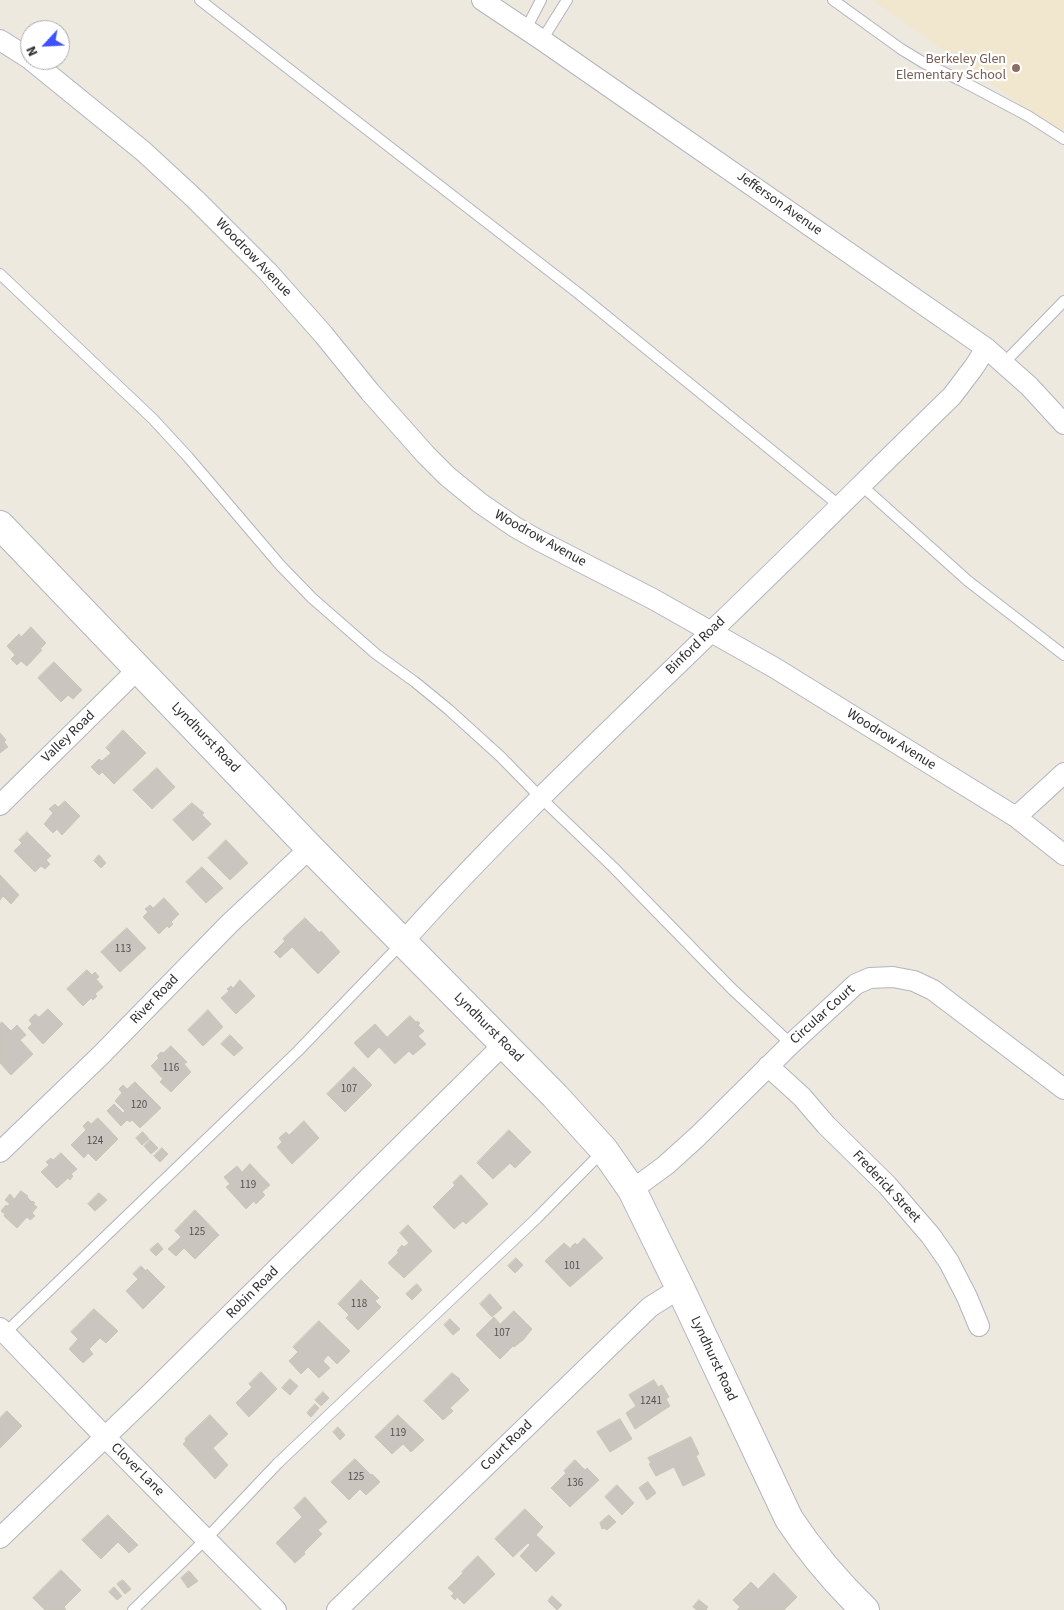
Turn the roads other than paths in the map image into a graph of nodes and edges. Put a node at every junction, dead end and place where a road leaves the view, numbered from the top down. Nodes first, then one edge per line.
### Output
1 (200, 0) edge
2 (482, 0) edge
3 (541, 0) edge
4 (567, 0) edge
5 (832, 0) edge
6 (534, 35) junction
7 (0, 40) edge
8 (20, 53) edge
9 (43, 70) edge
10 (1064, 139) edge
11 (0, 274) edge
12 (1064, 301) edge
13 (986, 348) junction
14 (1004, 363) junction
15 (1064, 424) edge
16 (861, 486) junction
17 (840, 506) junction
18 (0, 525) edge
19 (712, 632) junction
20 (1064, 655) edge
21 (138, 669) junction
22 (1064, 773) edge
23 (541, 798) junction
24 (0, 805) edge
25 (1016, 817) junction
26 (310, 848) junction
27 (1064, 854) edge
28 (402, 942) junction
29 (504, 1044) junction
30 (791, 1044) junction
31 (768, 1066) junction
32 (1064, 1088) edge
33 (604, 1150) junction
34 (0, 1152) edge
35 (632, 1190) junction
36 (680, 1288) junction
37 (979, 1326) dead end
38 (2, 1333) edge
39 (105, 1437) junction
40 (0, 1538) edge
41 (206, 1539) junction
42 (134, 1610) edge
43 (276, 1610) edge
44 (338, 1610) edge
45 (865, 1610) edge

1 - 17 lane
2 - 6 street, Jefferson Avenue
3 - 6 lane
4 - 6 lane
5 - 10 lane
6 - 13 street, Jefferson Avenue
7 - 8 street, Woodrow Avenue
9 - 19 street, Woodrow Avenue
11 - 23 lane
12 - 14 lane
13 - 14 street, Jefferson Avenue
13 - 16 street, Binford Road
14 - 15 street, Jefferson Avenue
16 - 17 street, Binford Road
16 - 20 lane
17 - 19 street, Binford Road
18 - 21 main road, Lyndhurst Road
19 - 23 street, Binford Road
19 - 25 street, Woodrow Avenue
21 - 24 street, Valley Road
21 - 26 main road, Lyndhurst Road
22 - 25 street
23 - 28 street, Binford Road
23 - 30 lane
25 - 27 street, Woodrow Avenue
26 - 28 main road, Lyndhurst Road
26 - 34 street, River Road
28 - 29 main road, Lyndhurst Road
28 - 38 lane
29 - 33 main road, Lyndhurst Road
29 - 39 street, Robin Road
30 - 31 street, Circular Court
30 - 32 street, Circular Court
31 - 35 street, Circular Court
31 - 37 street, Frederick Street
33 - 35 main road, Lyndhurst Road
33 - 41 lane
35 - 36 main road, Lyndhurst Road
36 - 44 street, Court Road
36 - 45 main road, Lyndhurst Road
38 - 39 street, Clover Lane
39 - 40 street, Robin Road
39 - 41 street, Clover Lane
41 - 42 lane
41 - 43 street, Clover Lane

